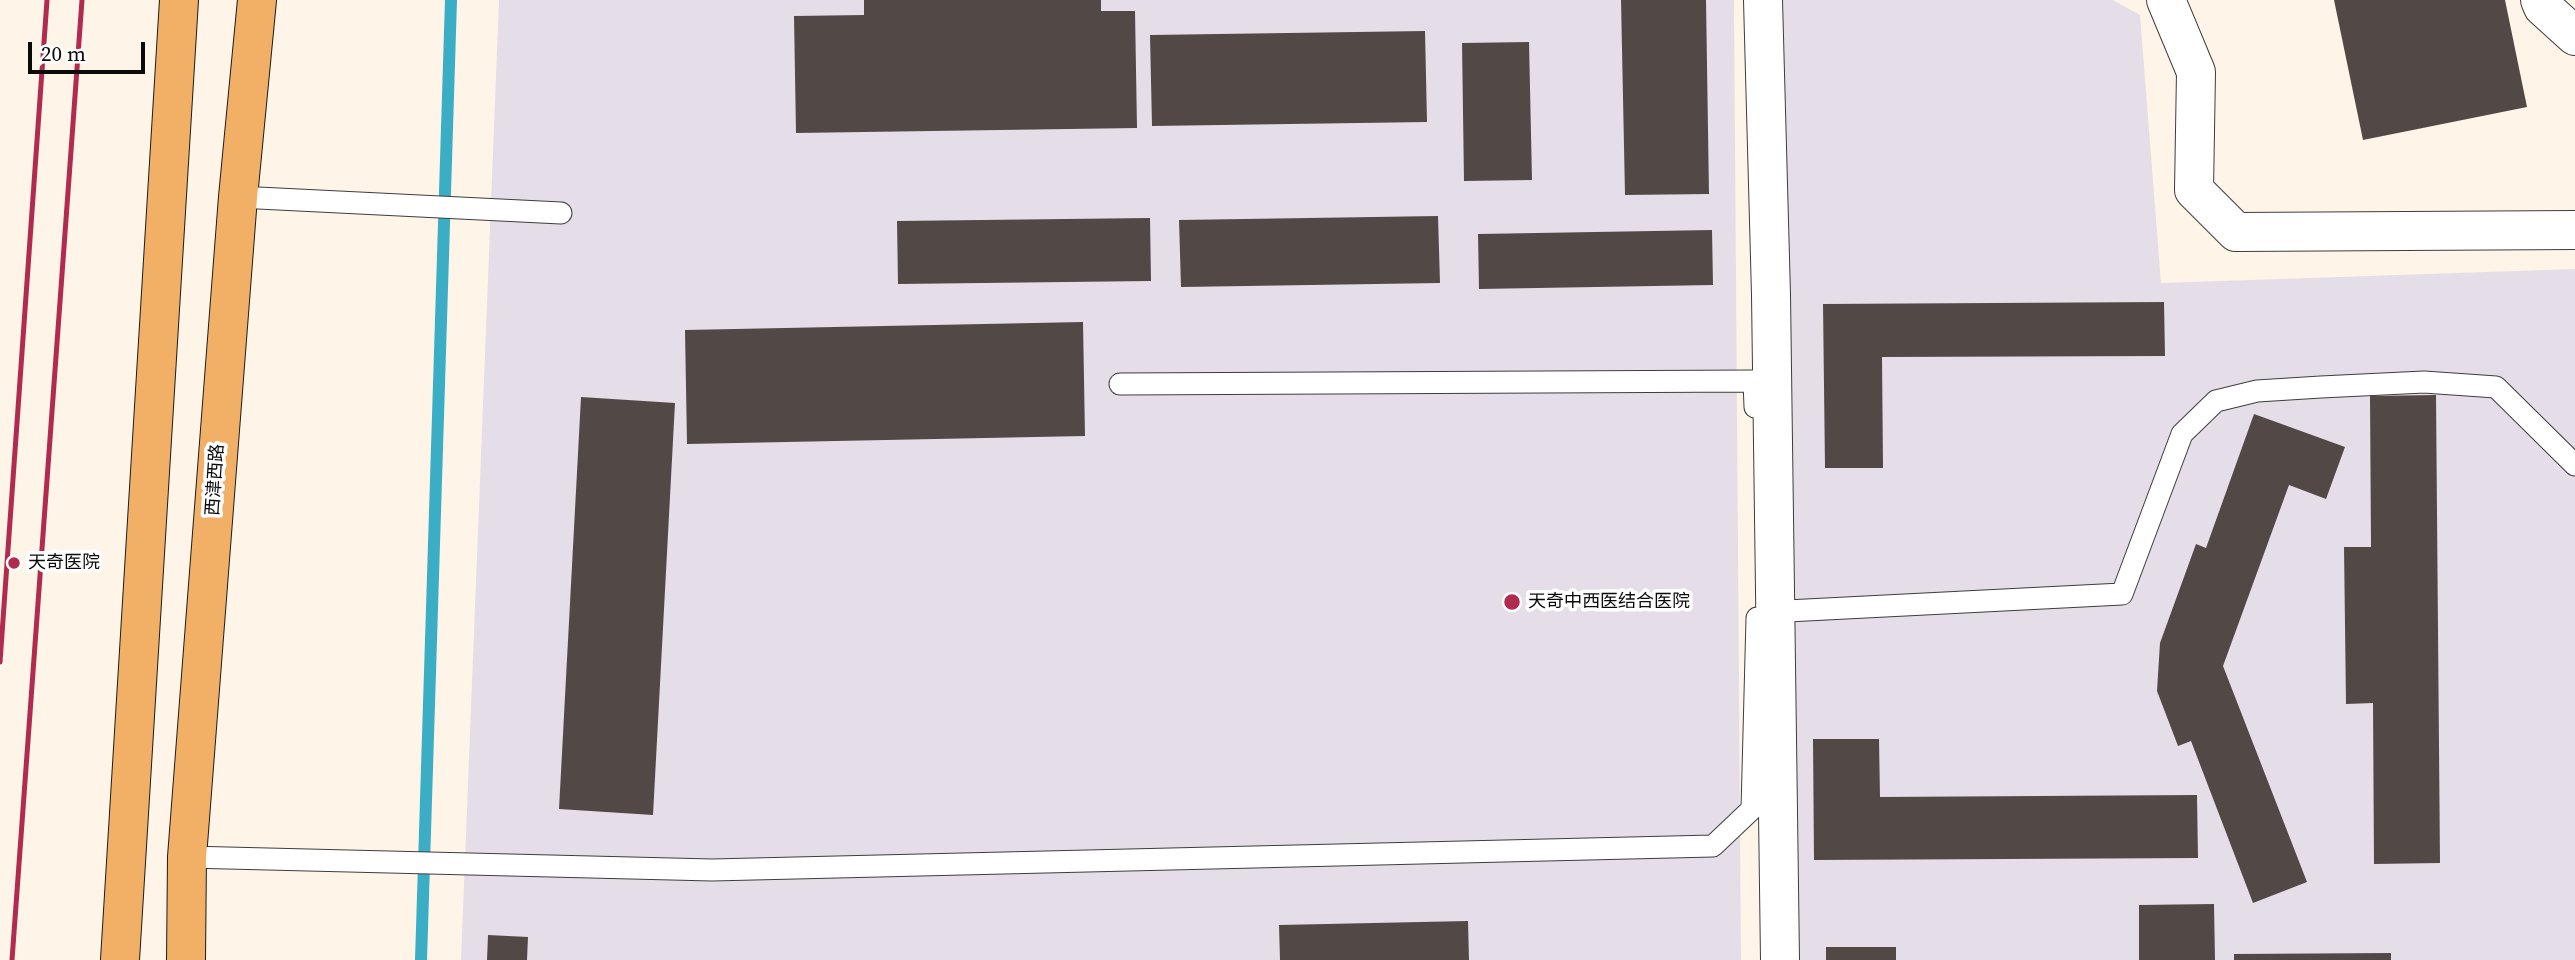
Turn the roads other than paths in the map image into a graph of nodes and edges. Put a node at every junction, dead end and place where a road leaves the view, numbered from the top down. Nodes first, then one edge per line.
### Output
1 (179, 0) edge
2 (257, 0) edge
3 (1763, 0) edge
4 (2166, 0) edge
5 (2540, 0) edge
6 (2575, 36) edge
7 (238, 197) junction
8 (561, 213) dead end
9 (2575, 230) edge
10 (1120, 384) dead end
11 (2575, 465) edge
12 (1766, 612) junction
13 (187, 856) junction
14 (120, 960) edge
15 (186, 960) edge
16 (1780, 960) edge

1 - 14 main road
2 - 7 main road, 西津西路
3 - 12 street
4 - 9 street
5 - 6 street
7 - 8 lane
7 - 13 main road, 西津西路
10 - 12 lane
11 - 12 lane
12 - 13 lane
12 - 16 street
13 - 15 main road, 西津西路

